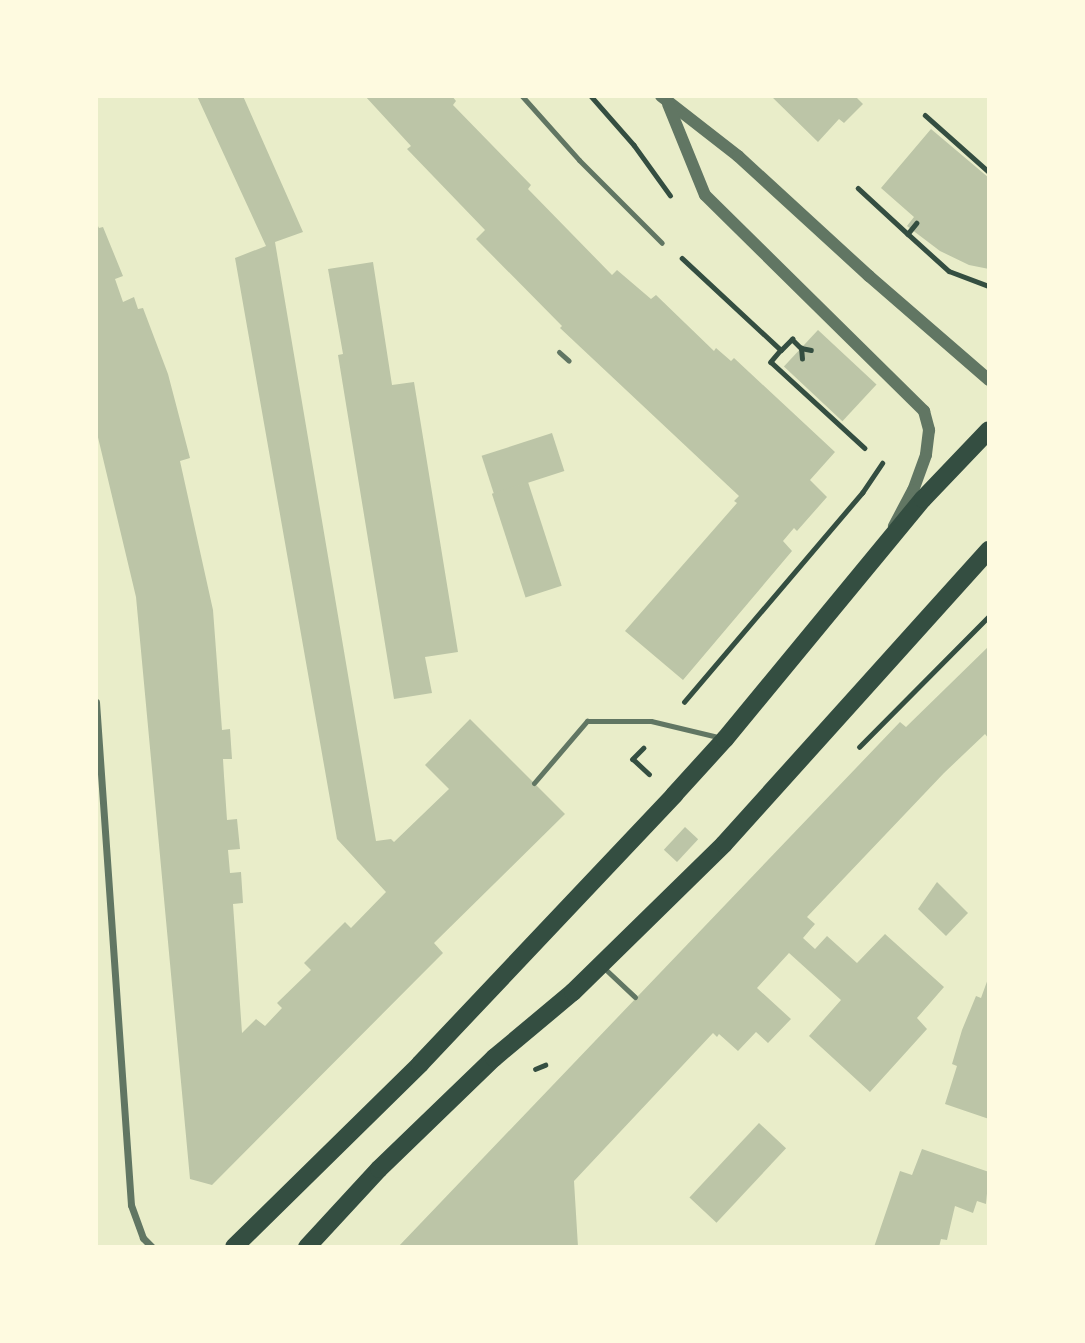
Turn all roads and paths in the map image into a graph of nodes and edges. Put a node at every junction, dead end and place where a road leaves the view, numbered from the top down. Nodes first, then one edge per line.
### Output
1 (522, 96) edge
2 (591, 96) edge
3 (664, 100) edge
4 (925, 115) dead end
5 (634, 145) dead end
6 (989, 172) edge
7 (858, 188) dead end
8 (917, 223) dead end
9 (908, 234) junction
10 (662, 243) joint
11 (989, 286) edge
12 (801, 348) junction
13 (811, 349) dead end
14 (781, 350) junction
15 (559, 352) dead end
16 (802, 359) dead end
17 (569, 361) dead end
18 (989, 380) edge
19 (989, 430) edge
20 (865, 448) dead end
21 (882, 463) dead end
22 (989, 550) edge
23 (880, 552) junction
24 (96, 702) edge
25 (665, 724) junction
26 (725, 738) junction
27 (534, 783) dead end
28 (674, 795) junction
29 (601, 965) junction
30 (635, 997) dead end
31 (152, 1247) edge
32 (234, 1247) edge
33 (307, 1247) edge

1 - 10 lane
2 - 5 path
3 - 18 street
3 - 23 street
4 - 6 path
7 - 9 path
8 - 9 path
9 - 11 path
10 - 14 path
12 - 13 path
12 - 14 path
12 - 16 path
14 - 20 path
15 - 17 lane
19 - 23 main road
21 - 25 path
22 - 29 main road
23 - 26 main road
24 - 31 street
25 - 26 lane
25 - 27 lane
25 - 28 path
26 - 28 main road
28 - 32 main road
29 - 30 lane
29 - 33 main road

